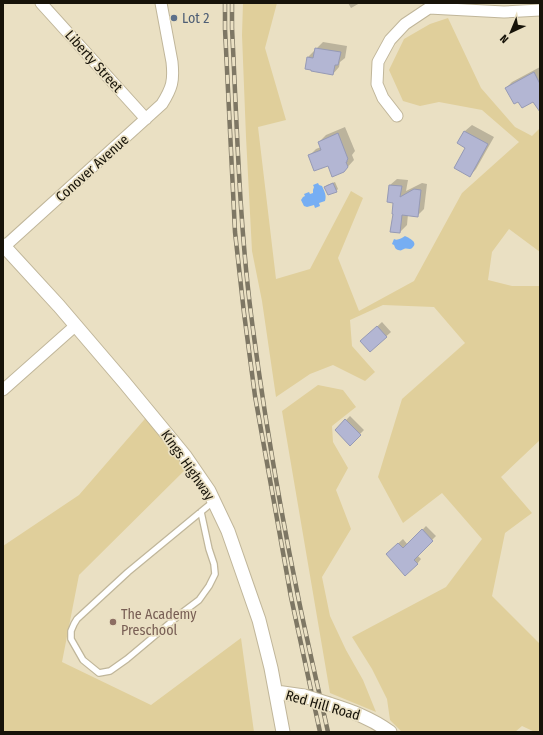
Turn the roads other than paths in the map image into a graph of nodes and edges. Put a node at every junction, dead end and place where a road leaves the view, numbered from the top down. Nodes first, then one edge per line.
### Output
1 (41, 3) edge
2 (161, 3) edge
3 (429, 5) edge
4 (540, 10) edge
5 (398, 116) dead end
6 (146, 119) junction
7 (4, 246) edge
8 (76, 326) junction
9 (3, 390) edge
10 (214, 501) junction
11 (201, 512) junction
12 (276, 692) junction
13 (283, 732) edge
14 (390, 732) edge

1 - 6 street, Liberty Street
2 - 6 street, Conover Avenue
3 - 4 street
3 - 5 street
6 - 7 street, Conover Avenue
7 - 8 street, Kings Highway
8 - 9 street
8 - 10 street, Kings Highway
10 - 11 lane
10 - 12 street, Kings Highway
11 - 11 lane
12 - 13 street, Kings Highway
12 - 14 street, Red Hill Road, bridge

